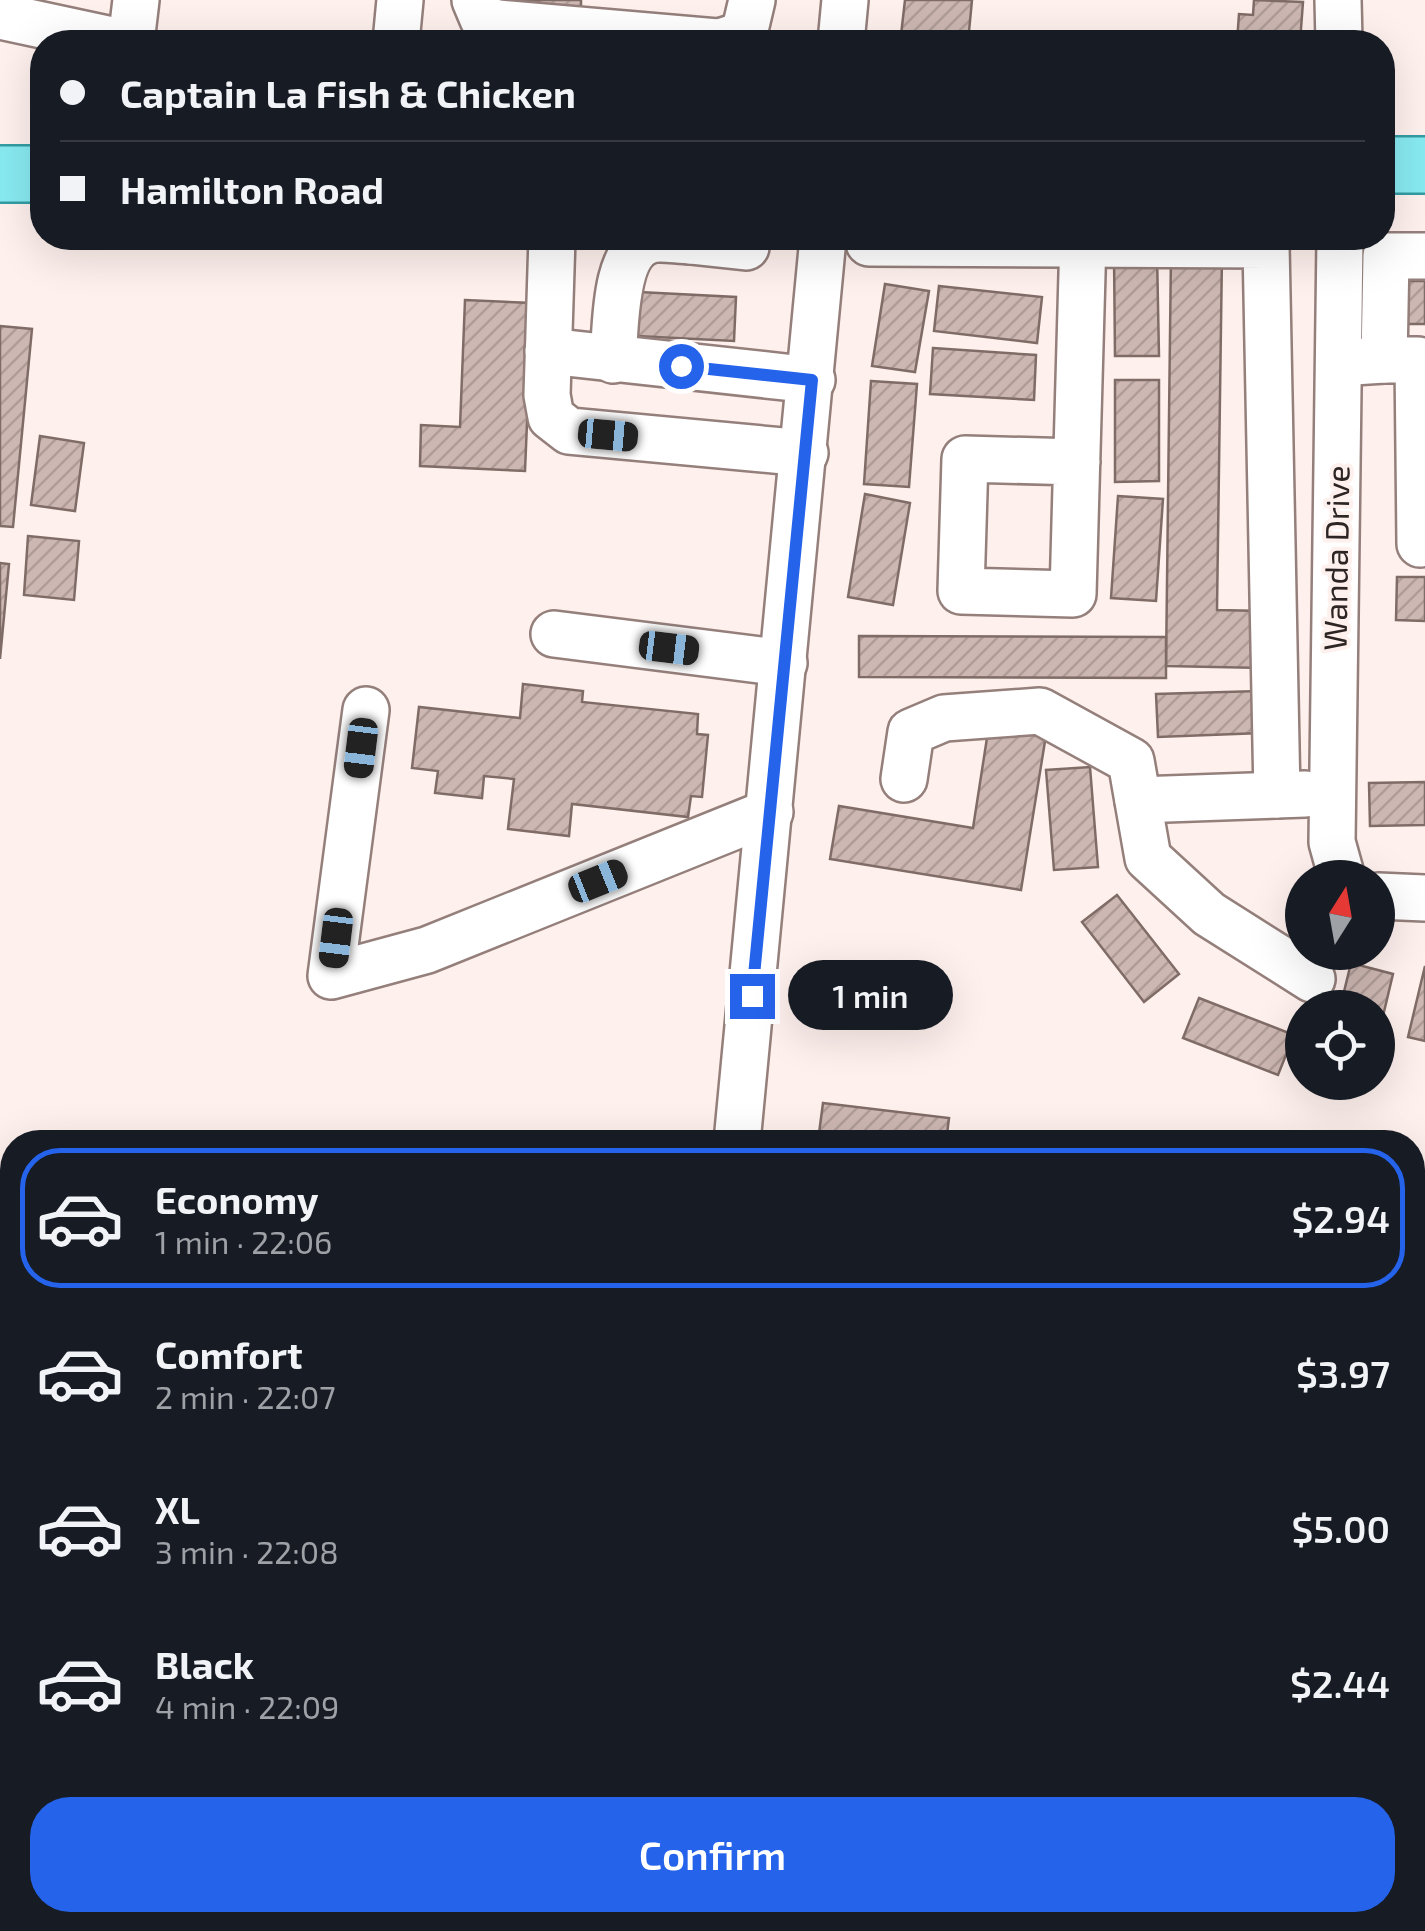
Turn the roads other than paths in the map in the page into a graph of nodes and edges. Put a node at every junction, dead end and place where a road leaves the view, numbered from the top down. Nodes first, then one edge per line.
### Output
1 (136, 0) edge
2 (400, 0) edge
3 (475, 0) edge
4 (752, 0) edge
5 (845, 0) edge
6 (1338, 0) edge
7 (0, 16) edge
8 (65, 30) edge
9 (133, 30) edge
10 (397, 30) edge
11 (571, 30) edge
12 (745, 30) edge
13 (841, 30) edge
14 (1339, 30) edge
15 (1425, 164) edge
16 (1395, 165) edge
17 (0, 174) edge
18 (30, 174) edge
19 (552, 250) edge
20 (632, 250) edge
21 (822, 250) edge
22 (1083, 250) edge
23 (1266, 250) edge
24 (1342, 250) edge
25 (1425, 256) edge
26 (548, 351) junction
27 (612, 360) junction
28 (1362, 361) junction
29 (812, 380) junction
30 (805, 453) junction
31 (1076, 462) dead end
32 (1420, 544) dead end
33 (554, 634) dead end
34 (784, 663) junction
35 (366, 710) dead end
36 (904, 779) dead end
37 (1332, 793) junction
38 (1277, 795) junction
39 (1138, 800) junction
40 (770, 812) junction
41 (1337, 860) edge
42 (1395, 897) edge
43 (1425, 898) edge
44 (1312, 978) dead end
45 (738, 1130) edge

1 - 9 street
2 - 10 street
3 - 11 street
4 - 12 street
5 - 13 street
6 - 14 street
7 - 8 street
15 - 16 main road
17 - 18 main road
19 - 26 street
20 - 27 street
21 - 29 street
22 - 31 street
23 - 38 street
24 - 28 street, Wanda Drive
25 - 28 street
26 - 27 street
26 - 30 street
27 - 29 street
28 - 32 street
28 - 37 street, Wanda Drive
29 - 30 street
30 - 34 street
33 - 34 street
34 - 40 street
35 - 40 street
36 - 39 street
37 - 38 street
37 - 41 street, Wanda Drive
38 - 39 street
39 - 44 street
40 - 45 street
42 - 43 street

